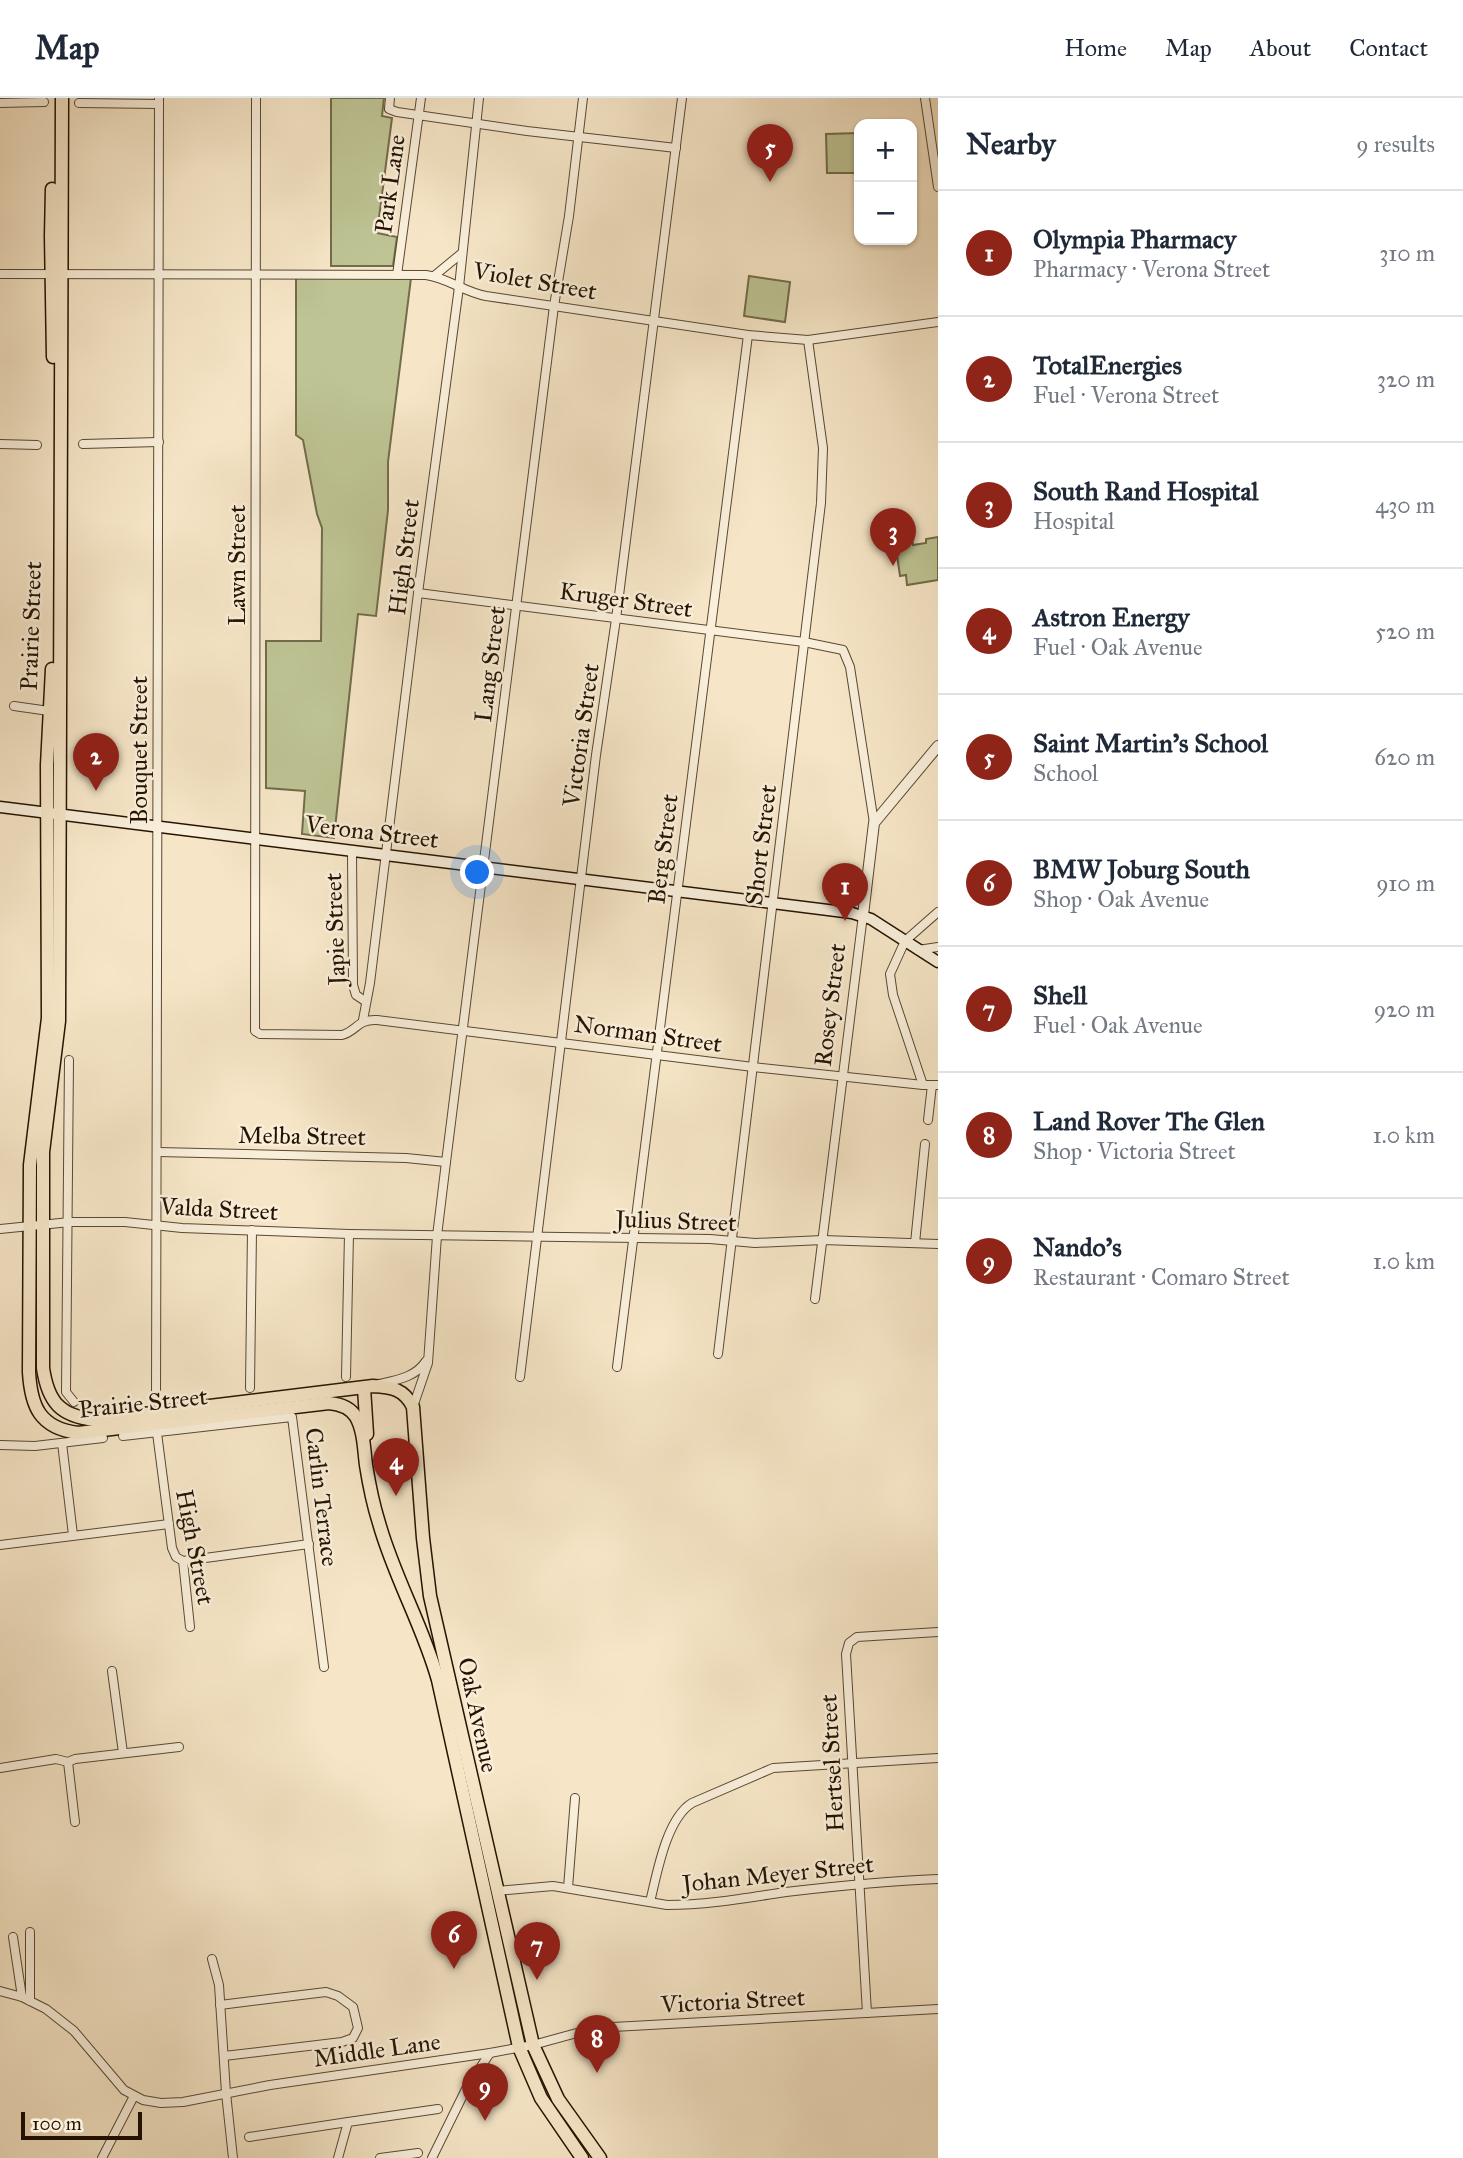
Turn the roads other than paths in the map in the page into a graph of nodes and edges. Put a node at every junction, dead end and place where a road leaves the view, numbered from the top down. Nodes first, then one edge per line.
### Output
1 (62, 98) edge
2 (256, 98) edge
3 (390, 98) edge
4 (421, 98) edge
5 (479, 98) edge
6 (583, 98) edge
7 (682, 98) edge
8 (925, 98) edge
9 (49, 100) edge
10 (159, 101) edge
11 (0, 103) edge
12 (79, 103) dead end
13 (419, 115) junction
14 (475, 123) junction
15 (579, 137) junction
16 (935, 137) edge
17 (676, 148) junction
18 (938, 187) edge
19 (462, 253) junction
20 (0, 274) edge
21 (56, 274) junction
22 (159, 274) junction
23 (256, 274) junction
24 (397, 275) junction
25 (434, 276) junction
26 (459, 287) junction
27 (554, 306) junction
28 (653, 320) junction
29 (938, 322) edge
30 (748, 335) junction
31 (808, 340) junction
32 (159, 442) junction
33 (0, 444) edge
34 (83, 444) dead end
35 (37, 445) dead end
36 (418, 593) junction
37 (516, 605) junction
38 (616, 619) junction
39 (710, 631) junction
40 (804, 642) junction
41 (829, 646) joint
42 (14, 706) dead end
43 (49, 711) junction
44 (938, 746) edge
45 (0, 807) edge
46 (53, 813) junction
47 (874, 823) junction
48 (158, 826) junction
49 (256, 839) junction
50 (352, 851) junction
51 (385, 855) junction
52 (483, 867) junction
53 (581, 879) junction
54 (677, 891) junction
55 (773, 903) junction
56 (938, 912) edge
57 (863, 915) junction
58 (905, 941) junction
59 (938, 947) edge
60 (918, 950) junction
61 (938, 962) edge
62 (365, 1002) junction
63 (365, 1020) junction
64 (463, 1030) junction
65 (561, 1042) junction
66 (657, 1055) junction
67 (69, 1060) dead end
68 (753, 1067) junction
69 (842, 1076) junction
70 (931, 1085) edge
71 (928, 1120) dead end
72 (925, 1144) dead end
73 (158, 1152) junction
74 (446, 1161) junction
75 (67, 1222) junction
76 (43, 1224) junction
77 (29, 1225) junction
78 (157, 1225) junction
79 (0, 1229) edge
80 (252, 1230) junction
81 (349, 1234) junction
82 (437, 1236) junction
83 (538, 1237) junction
84 (633, 1239) junction
85 (823, 1240) junction
86 (731, 1241) junction
87 (915, 1243) junction
88 (938, 1244) edge
89 (815, 1300) dead end
90 (718, 1354) dead end
91 (429, 1356) junction
92 (617, 1367) dead end
93 (346, 1377) dead end
94 (520, 1377) dead end
95 (369, 1387) junction
96 (250, 1388) dead end
97 (404, 1393) joint
98 (74, 1402) dead end
99 (156, 1402) dead end
100 (413, 1407) junction
101 (157, 1433) junction
102 (123, 1437) dead end
103 (103, 1438) dead end
104 (62, 1443) junction
105 (0, 1445) edge
106 (365, 1455) junction
107 (169, 1524) junction
108 (73, 1535) junction
109 (309, 1544) junction
110 (0, 1545) edge
111 (183, 1561) junction
112 (190, 1627) dead end
113 (938, 1632) edge
114 (324, 1667) dead end
115 (112, 1671) dead end
116 (179, 1748) dead end
117 (123, 1753) junction
118 (938, 1758) edge
119 (68, 1762) junction
120 (851, 1762) junction
121 (0, 1768) edge
122 (575, 1798) dead end
123 (75, 1822) dead end
124 (938, 1879) edge
125 (858, 1883) junction
126 (568, 1888) junction
127 (497, 1891) junction
128 (650, 1902) junction
129 (30, 1932) dead end
130 (13, 1937) dead end
131 (212, 1959) dead end
132 (0, 1991) edge
133 (26, 1999) junction
134 (220, 2005) junction
135 (938, 2009) edge
136 (867, 2013) junction
137 (533, 2045) junction
138 (519, 2047) junction
139 (490, 2053) junction
140 (225, 2056) junction
141 (466, 2056) junction
142 (477, 2071) junction
143 (226, 2093) junction
144 (134, 2096) junction
145 (438, 2109) dead end
146 (348, 2122) junction
147 (249, 2137) dead end
148 (418, 2153) dead end
149 (102, 2158) edge
150 (233, 2158) edge
151 (338, 2158) edge
152 (380, 2158) edge
153 (432, 2158) edge
154 (582, 2158) edge
155 (600, 2158) edge

1 - 21 main road, Prairie Street
2 - 23 street, Lawn Street
3 - 13 street
4 - 13 street, Park Lane
5 - 14 street, High Street
6 - 15 street, Lang Street
7 - 17 street, Victoria Street
8 - 16 street
9 - 11 street
9 - 21 main road, Prairie Street
10 - 12 street
10 - 22 street, Bouquet Street
13 - 14 street
13 - 24 street, Park Lane
14 - 15 street
14 - 19 street, High Street
15 - 17 street
15 - 27 street, Lang Street
16 - 18 street
17 - 28 street, Victoria Street
19 - 25 street
19 - 26 street, High Street
20 - 21 street, Violet Street
21 - 22 street, Violet Street
21 - 43 main road, Prairie Street
21 - 46 main road, Prairie Street
22 - 23 street, Violet Street
22 - 32 street, Bouquet Street
23 - 24 street, Violet Street
23 - 49 street, Lawn Street
24 - 25 street, Violet Street
25 - 26 street, Violet Street
26 - 27 street, Violet Street
26 - 36 street, High Street
27 - 28 street, Violet Street
27 - 37 street, Lang Street
28 - 30 street, Violet Street
28 - 38 street, Victoria Street
29 - 31 street, Violet Street
30 - 31 street, Violet Street
30 - 39 street, Berg Street
31 - 40 street, Short Street
32 - 34 street
32 - 48 street, Bouquet Street
33 - 35 street
36 - 37 street, Kruger Street
36 - 51 street, High Street
37 - 38 street, Kruger Street
37 - 52 street, Lang Street
38 - 39 street, Kruger Street
38 - 53 street, Victoria Street
39 - 40 street, Kruger Street
39 - 54 street, Berg Street
40 - 41 street, Kruger Street
40 - 55 street, Short Street
41 - 47 street, Rosey Street
42 - 43 street
43 - 46 main road, Prairie Street
44 - 47 street
45 - 46 main road, Verona Street
46 - 48 main road, Verona Street
46 - 76 main road, Prairie Street
46 - 77 main road, Prairie Street
47 - 57 street, Rosey Street
48 - 49 main road, Verona Street
48 - 73 street, Bouquet Street
49 - 50 main road, Verona Street
49 - 63 street, Lawn Street
50 - 51 main road, Verona Street
50 - 62 street, Japie Street
51 - 52 main road, Verona Street
51 - 62 street, High Street
52 - 53 main road, Verona Street
52 - 64 street, Lang Street
53 - 54 main road, Verona Street
53 - 65 street, Victoria Street
54 - 55 main road, Verona Street
54 - 66 street, Berg Street
55 - 57 main road, Verona Street
55 - 68 street, Short Street
56 - 58 street
57 - 58 main road
57 - 69 street, Rosey Street
58 - 60 main road
58 - 70 street
59 - 60 street
60 - 61 main road
62 - 63 street, High Street
63 - 64 street, Norman Street
64 - 65 street, Norman Street
64 - 74 street, Lang Street
65 - 66 street, Norman Street
65 - 83 street, Victoria Street
66 - 68 street, Norman Street
66 - 84 street, Berg Street
67 - 75 street
68 - 69 street, Norman Street
68 - 86 street, Short Street
69 - 70 street, Norman Street
69 - 85 street, Rosey Street
70 - 71 street
72 - 87 street
73 - 74 street, Melba Street
73 - 78 street, Bouquet Street
74 - 82 street, Lang Street
75 - 76 street, Valda Street
75 - 78 street, Valda Street
75 - 98 street
76 - 77 street, Valda Street
76 - 95 main road, Prairie Street
77 - 79 street, Valda Street
77 - 106 main road, Prairie Street
78 - 80 street, Valda Street
78 - 99 street, Bouquet Street
80 - 81 street, Valda Street
80 - 96 street
81 - 82 street, Valda Street
81 - 93 street
82 - 83 street, Julius Street
82 - 91 street, Lang Street
83 - 84 street, Julius Street
83 - 94 street, Victoria Street
84 - 86 street, Julius Street
84 - 92 street, Berg Street
85 - 86 street, Julius Street
85 - 87 street, Julius Street
85 - 89 street, Rosey Street
86 - 90 street, Short Street
87 - 88 street, Julius Street
91 - 95 street
91 - 100 street, Lang Street
95 - 97 main road, Prairie Street
95 - 106 main road
97 - 100 main road, Oak Avenue
100 - 127 main road, Oak Avenue
101 - 102 street, Carlin Terrace
101 - 107 street, High Street
101 - 109 street, Carlin Terrace
103 - 104 street
104 - 105 street
104 - 108 street, Prairie Street
106 - 138 main road, Oak Avenue
107 - 108 street
107 - 111 street, High Street
108 - 110 street
109 - 111 street
109 - 114 street, Carlin Terrace
111 - 112 street, High Street
113 - 120 street, Hertsel Street
115 - 117 street
116 - 117 street
117 - 119 street
118 - 120 street
119 - 121 street
119 - 123 street
120 - 125 street, Hertsel Street
120 - 128 street
122 - 126 street
124 - 125 street, Johan Meyer Street
125 - 128 street, Johan Meyer Street
125 - 136 street, Hertsel Street
126 - 127 street, Johan Meyer Street
126 - 128 street, Johan Meyer Street
127 - 137 main road, Oak Avenue
129 - 133 street
130 - 133 street
131 - 134 street
132 - 133 street
133 - 144 street
134 - 140 street
134 - 140 street
135 - 136 street, Victoria Street
136 - 137 street, Victoria Street
137 - 138 street, Middle Lane
137 - 155 main road, Oak Avenue
138 - 139 street, Middle Lane
138 - 154 main road, Oak Avenue
139 - 141 street, Middle Lane
139 - 142 street
140 - 143 street
141 - 142 street
141 - 143 street, Middle Lane
142 - 153 street
143 - 144 street, Middle Lane
143 - 150 street
144 - 149 street
145 - 146 street
146 - 147 street
146 - 151 street
148 - 152 street

